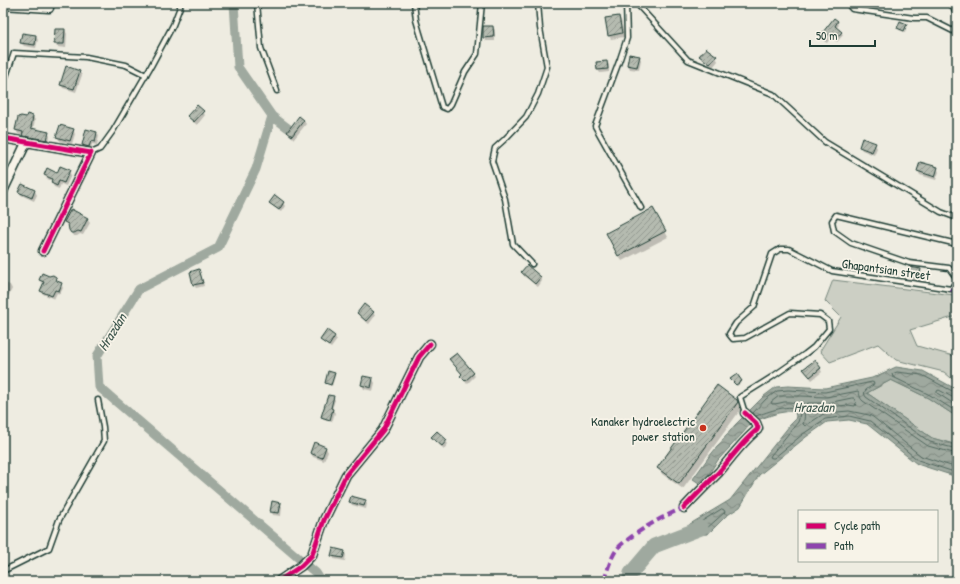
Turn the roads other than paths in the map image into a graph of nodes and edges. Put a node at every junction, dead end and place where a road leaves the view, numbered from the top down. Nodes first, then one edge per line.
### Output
1 (180, 3) edge
2 (257, 3) edge
3 (414, 3) edge
4 (482, 3) edge
5 (538, 3) edge
6 (626, 3) edge
7 (636, 3) edge
8 (847, 3) edge
9 (951, 3) edge
10 (3, 5) edge
11 (49, 5) edge
12 (955, 12) dead end
13 (957, 29) edge
14 (146, 75) junction
15 (3, 85) edge
16 (277, 91) dead end
17 (3, 138) edge
18 (26, 142) junction
19 (91, 153) junction
20 (3, 191) edge
21 (641, 208) dead end
22 (957, 218) edge
23 (957, 244) edge
24 (43, 251) dead end
25 (532, 264) dead end
26 (957, 280) edge
27 (430, 344) dead end
28 (98, 400) dead end
29 (745, 413) joint
30 (684, 508) dead end
31 (3, 571) edge
32 (279, 581) edge

1 - 14 lane
2 - 16 lane
3 - 4 lane
5 - 25 lane
6 - 21 lane
7 - 22 lane
8 - 13 lane
9 - 12 lane
10 - 11 street
14 - 15 lane
14 - 19 lane
17 - 18 street
18 - 19 street
18 - 20 street
19 - 24 street
23 - 26 lane, Ghapantsian street
26 - 29 lane, Ghapantsian street
27 - 32 street
28 - 31 lane
29 - 30 street

